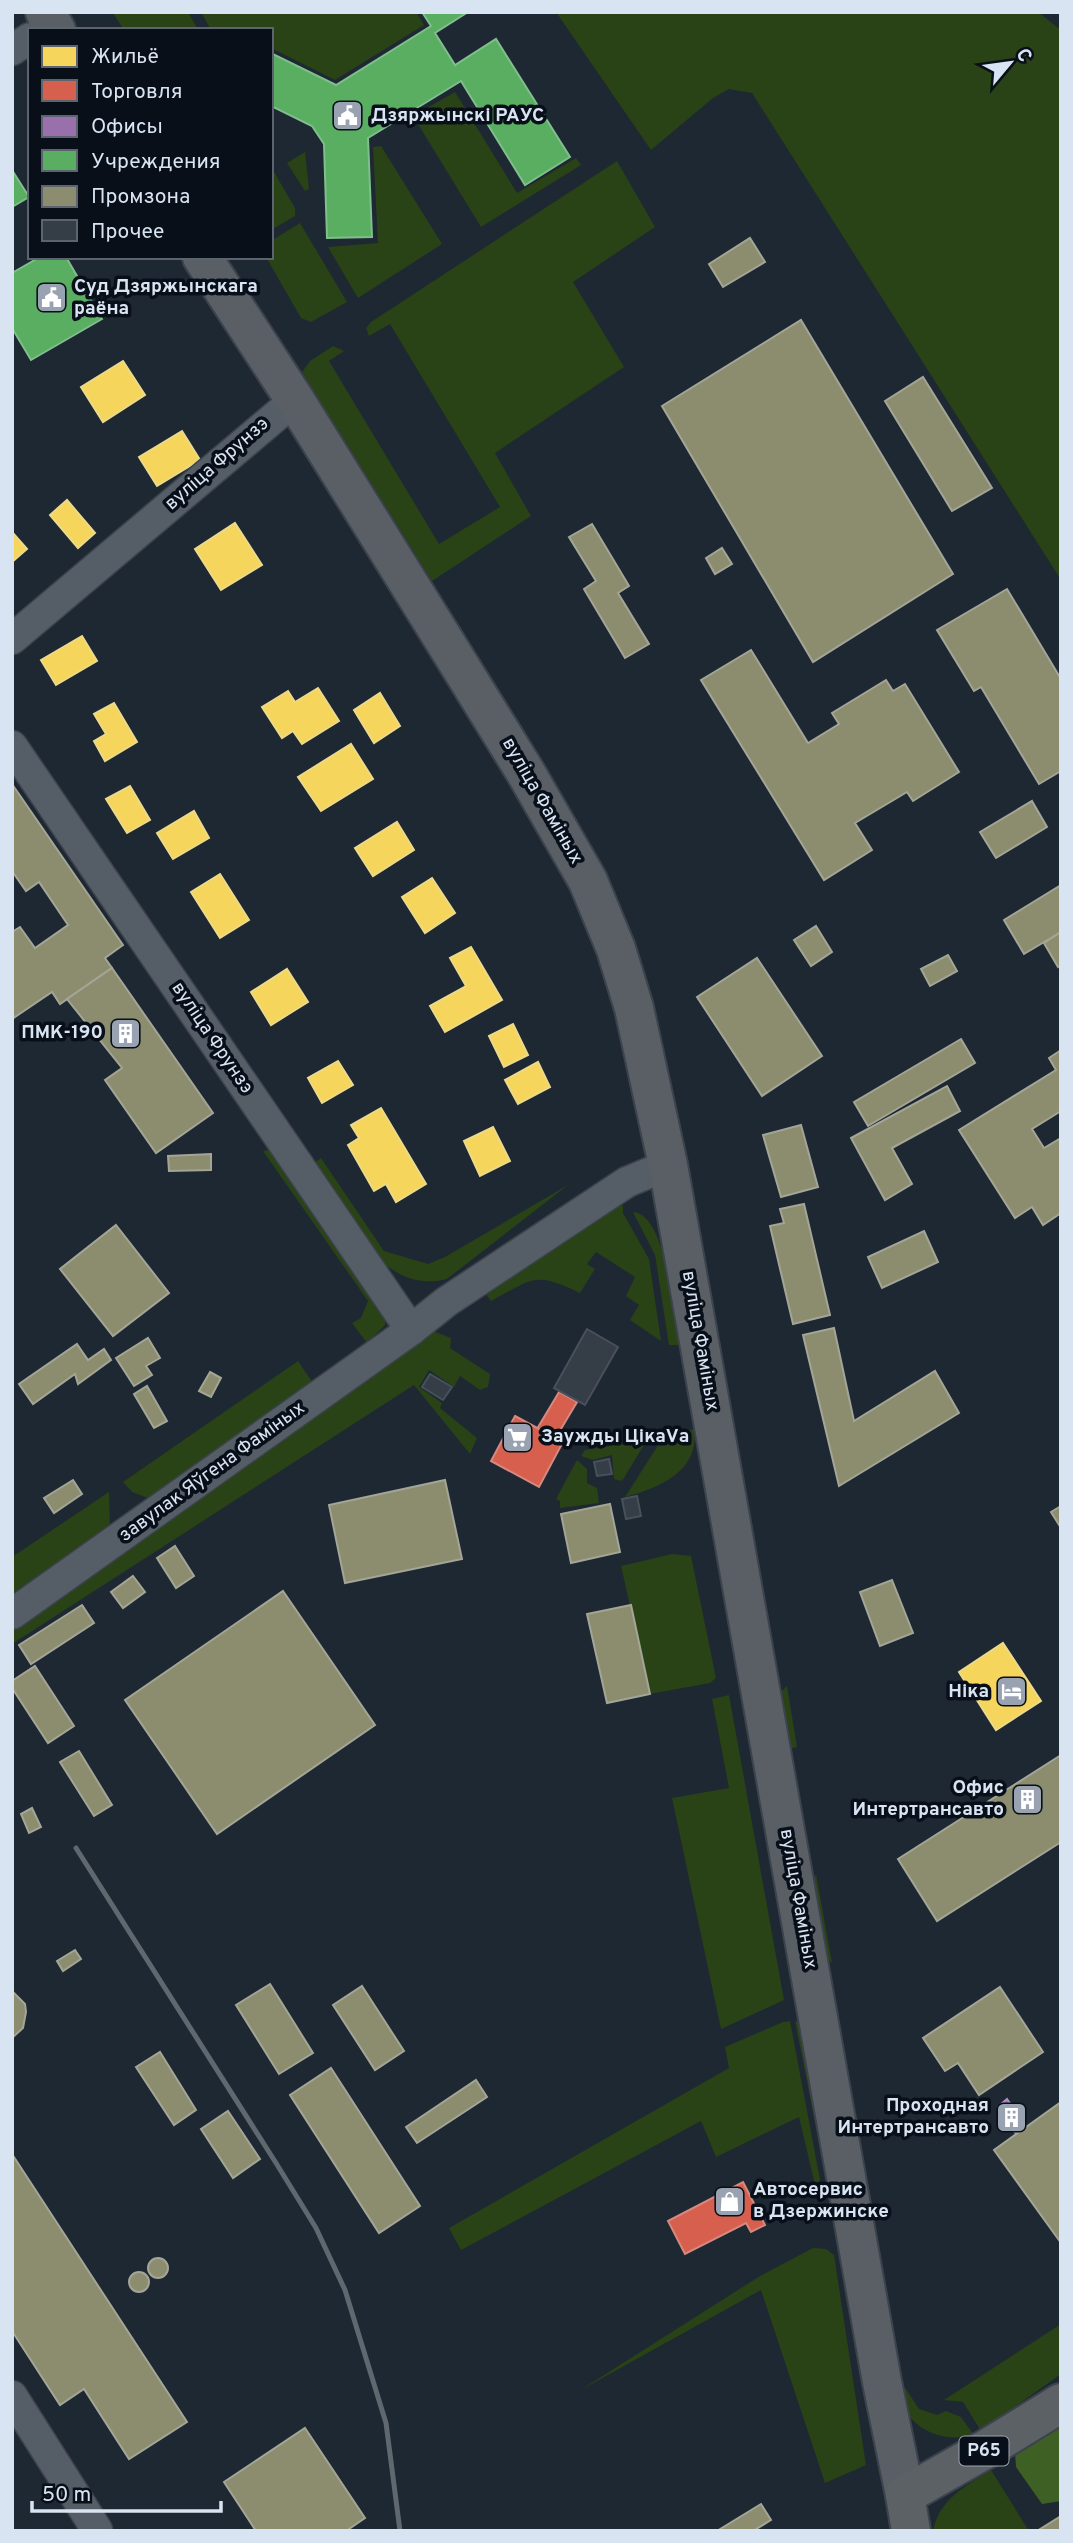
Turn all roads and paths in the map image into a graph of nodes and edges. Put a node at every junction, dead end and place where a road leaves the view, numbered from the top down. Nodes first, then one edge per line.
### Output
1 (28, 39) edge
2 (12, 50) edge
3 (203, 259) edge
4 (295, 400) junction
5 (12, 639) edge
6 (12, 746) edge
7 (668, 1164) junction
8 (411, 1330) junction
9 (12, 1614) edge
10 (12, 2396) edge
11 (1061, 2403) edge
12 (908, 2513) edge
13 (97, 2530) edge

1 - 2 street
3 - 4 main road, вуліца Фаміных
4 - 5 street, вуліца Фрунзэ
4 - 7 main road, вуліца Фаміных
6 - 8 street, вуліца Фрунзэ
7 - 8 street, завулак Яўгена Фаміных
7 - 12 main road, вуліца Фаміных
8 - 9 street, завулак Яўгена Фаміных
10 - 13 street
11 - 12 main road, Р65

